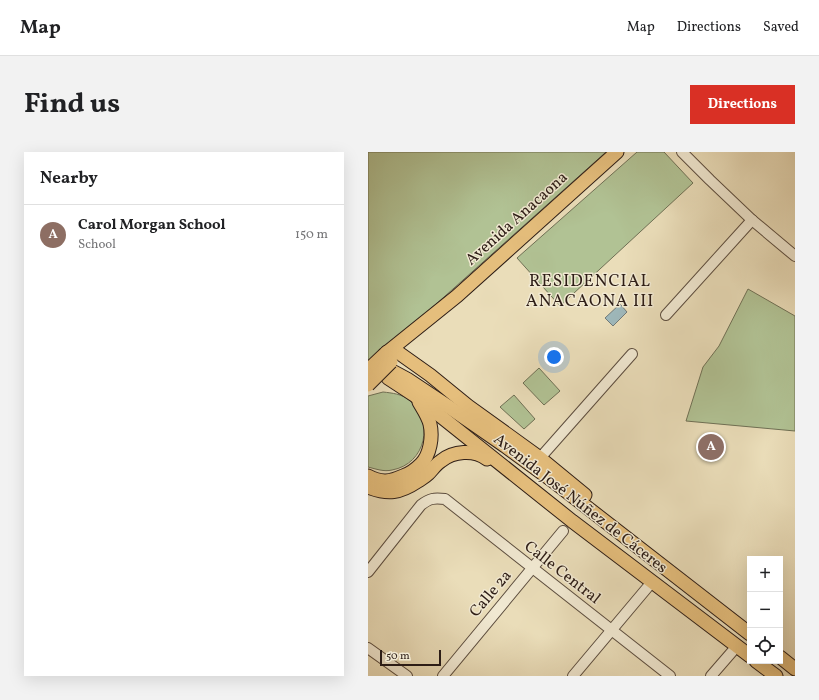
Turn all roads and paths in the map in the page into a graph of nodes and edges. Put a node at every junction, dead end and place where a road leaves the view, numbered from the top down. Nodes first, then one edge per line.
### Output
1 (617, 152) edge
2 (682, 152) edge
3 (752, 220) junction
4 (793, 251) edge
5 (666, 315) dead end
6 (632, 354) dead end
7 (390, 362) junction
8 (368, 370) edge
9 (368, 385) edge
10 (414, 395) junction
11 (540, 458) junction
12 (368, 476) edge
13 (368, 487) edge
14 (533, 489) junction
15 (563, 531) dead end
16 (646, 553) junction
17 (532, 568) junction
18 (635, 570) junction
19 (368, 572) edge
20 (652, 582) junction
21 (711, 604) junction
22 (727, 616) junction
23 (700, 618) junction
24 (611, 630) junction
25 (716, 631) junction
26 (747, 632) edge
27 (736, 646) junction
28 (368, 648) edge
29 (747, 654) edge
30 (783, 659) edge
31 (760, 664) edge
32 (795, 669) edge
33 (408, 676) edge
34 (443, 676) edge
35 (573, 676) edge
36 (670, 676) edge
37 (710, 676) edge
38 (776, 676) edge

1 - 7 main road, Avenida Anacaona
2 - 3 street
3 - 4 street
3 - 5 street
6 - 11 street
7 - 8 main road, Avenida Anacaona, bridge
7 - 9 main road, Avenida Anacaona, bridge
7 - 10 main road, Avenida José Núñez de Cáceres
7 - 11 main road
7 - 16 main road, Avenida José Núñez de Cáceres
10 - 12 main road
10 - 14 main road, Avenida José Núñez de Cáceres
11 - 16 main road
13 - 14 main road
14 - 18 main road, Avenida José Núñez de Cáceres
15 - 17 street, Calle 2a
16 - 18 main road
16 - 21 main road, Avenida José Núñez de Cáceres
17 - 19 street, Calle Central
17 - 24 street, Calle Central
17 - 34 street, Calle 2a
18 - 20 main road, Avenida José Núñez de Cáceres
20 - 23 main road, Avenida José Núñez de Cáceres
20 - 24 street
21 - 22 main road, Avenida José Núñez de Cáceres
21 - 23 main road
22 - 25 main road
22 - 26 main road, Avenida José Núñez de Cáceres
23 - 25 main road, Avenida José Núñez de Cáceres
24 - 35 street
24 - 36 street, Calle Central
25 - 27 main road, Avenida José Núñez de Cáceres
27 - 29 main road, Avenida José Núñez de Cáceres
27 - 37 street
28 - 33 street
30 - 32 main road
31 - 38 main road

